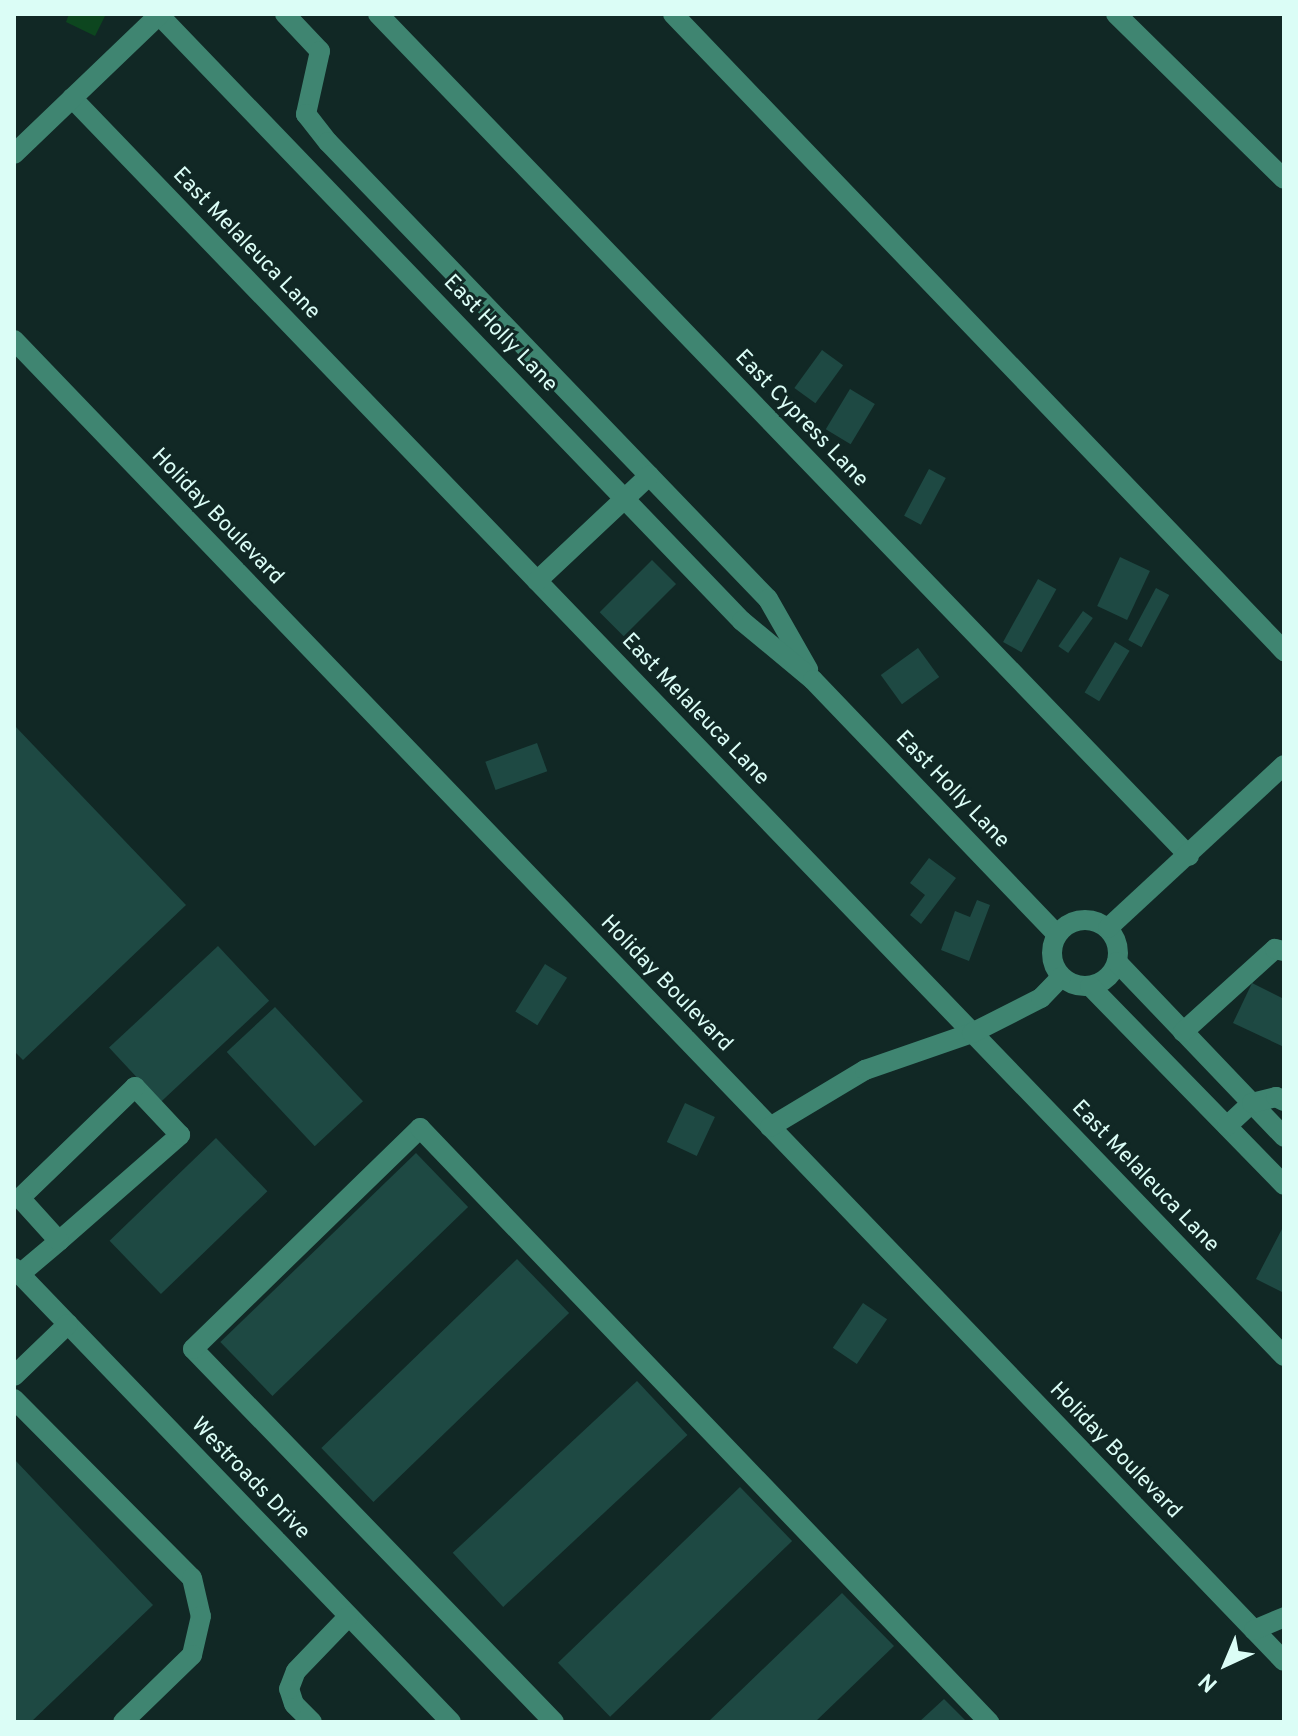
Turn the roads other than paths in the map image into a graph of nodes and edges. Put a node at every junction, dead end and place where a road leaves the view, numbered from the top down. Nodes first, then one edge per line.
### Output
1 (159, 14) edge
2 (285, 14) edge
3 (378, 14) edge
4 (673, 14) edge
5 (1116, 14) edge
6 (72, 98) junction
7 (14, 154) edge
8 (1284, 179) edge
9 (14, 340) edge
10 (649, 476) junction
11 (625, 498) junction
12 (537, 581) junction
13 (1284, 651) edge
14 (813, 680) junction
15 (1284, 765) edge
16 (1189, 856) junction
17 (1108, 928) junction
18 (1057, 934) junction
19 (1284, 951) edge
20 (1117, 962) junction
21 (1061, 977) junction
22 (1090, 986) junction
23 (1183, 1032) junction
24 (972, 1033) junction
25 (1284, 1101) edge
26 (1252, 1103) junction
27 (1227, 1126) junction
28 (770, 1127) junction
29 (1284, 1137) edge
30 (1284, 1185) edge
31 (59, 1241) junction
32 (17, 1271) edge
33 (68, 1324) junction
34 (1284, 1356) edge
35 (14, 1376) edge
36 (14, 1399) edge
37 (349, 1616) junction
38 (1284, 1617) edge
39 (1254, 1630) junction
40 (1284, 1661) edge
41 (123, 1722) edge
42 (312, 1722) edge
43 (451, 1722) edge
44 (554, 1722) edge
45 (989, 1722) edge

1 - 6 street
1 - 11 street, East Holly Lane
2 - 10 street, East Holly Lane
3 - 16 street, East Cypress Lane
4 - 13 street
5 - 8 street
6 - 7 street
6 - 12 street, East Melaleuca Lane
9 - 28 street, Holiday Boulevard
10 - 11 street
10 - 14 street, East Holly Lane
11 - 12 street
11 - 14 street, East Holly Lane
12 - 24 street, East Melaleuca Lane
14 - 18 street, East Holly Lane
15 - 16 street
16 - 17 street
17 - 18 street
17 - 20 street
18 - 21 street
19 - 23 street
20 - 22 street
20 - 23 street
21 - 22 street
21 - 24 street
22 - 27 street
23 - 26 street
24 - 28 street
24 - 34 street, East Melaleuca Lane
25 - 26 street
26 - 27 street
26 - 29 street
27 - 30 street
28 - 39 street, Holiday Boulevard
31 - 31 street
31 - 32 street
32 - 33 street, Westroads Drive
33 - 35 street
33 - 37 street, Westroads Drive
36 - 41 street
37 - 42 street
37 - 43 street, Westroads Drive
38 - 39 street
39 - 40 street, Holiday Boulevard
44 - 45 street

